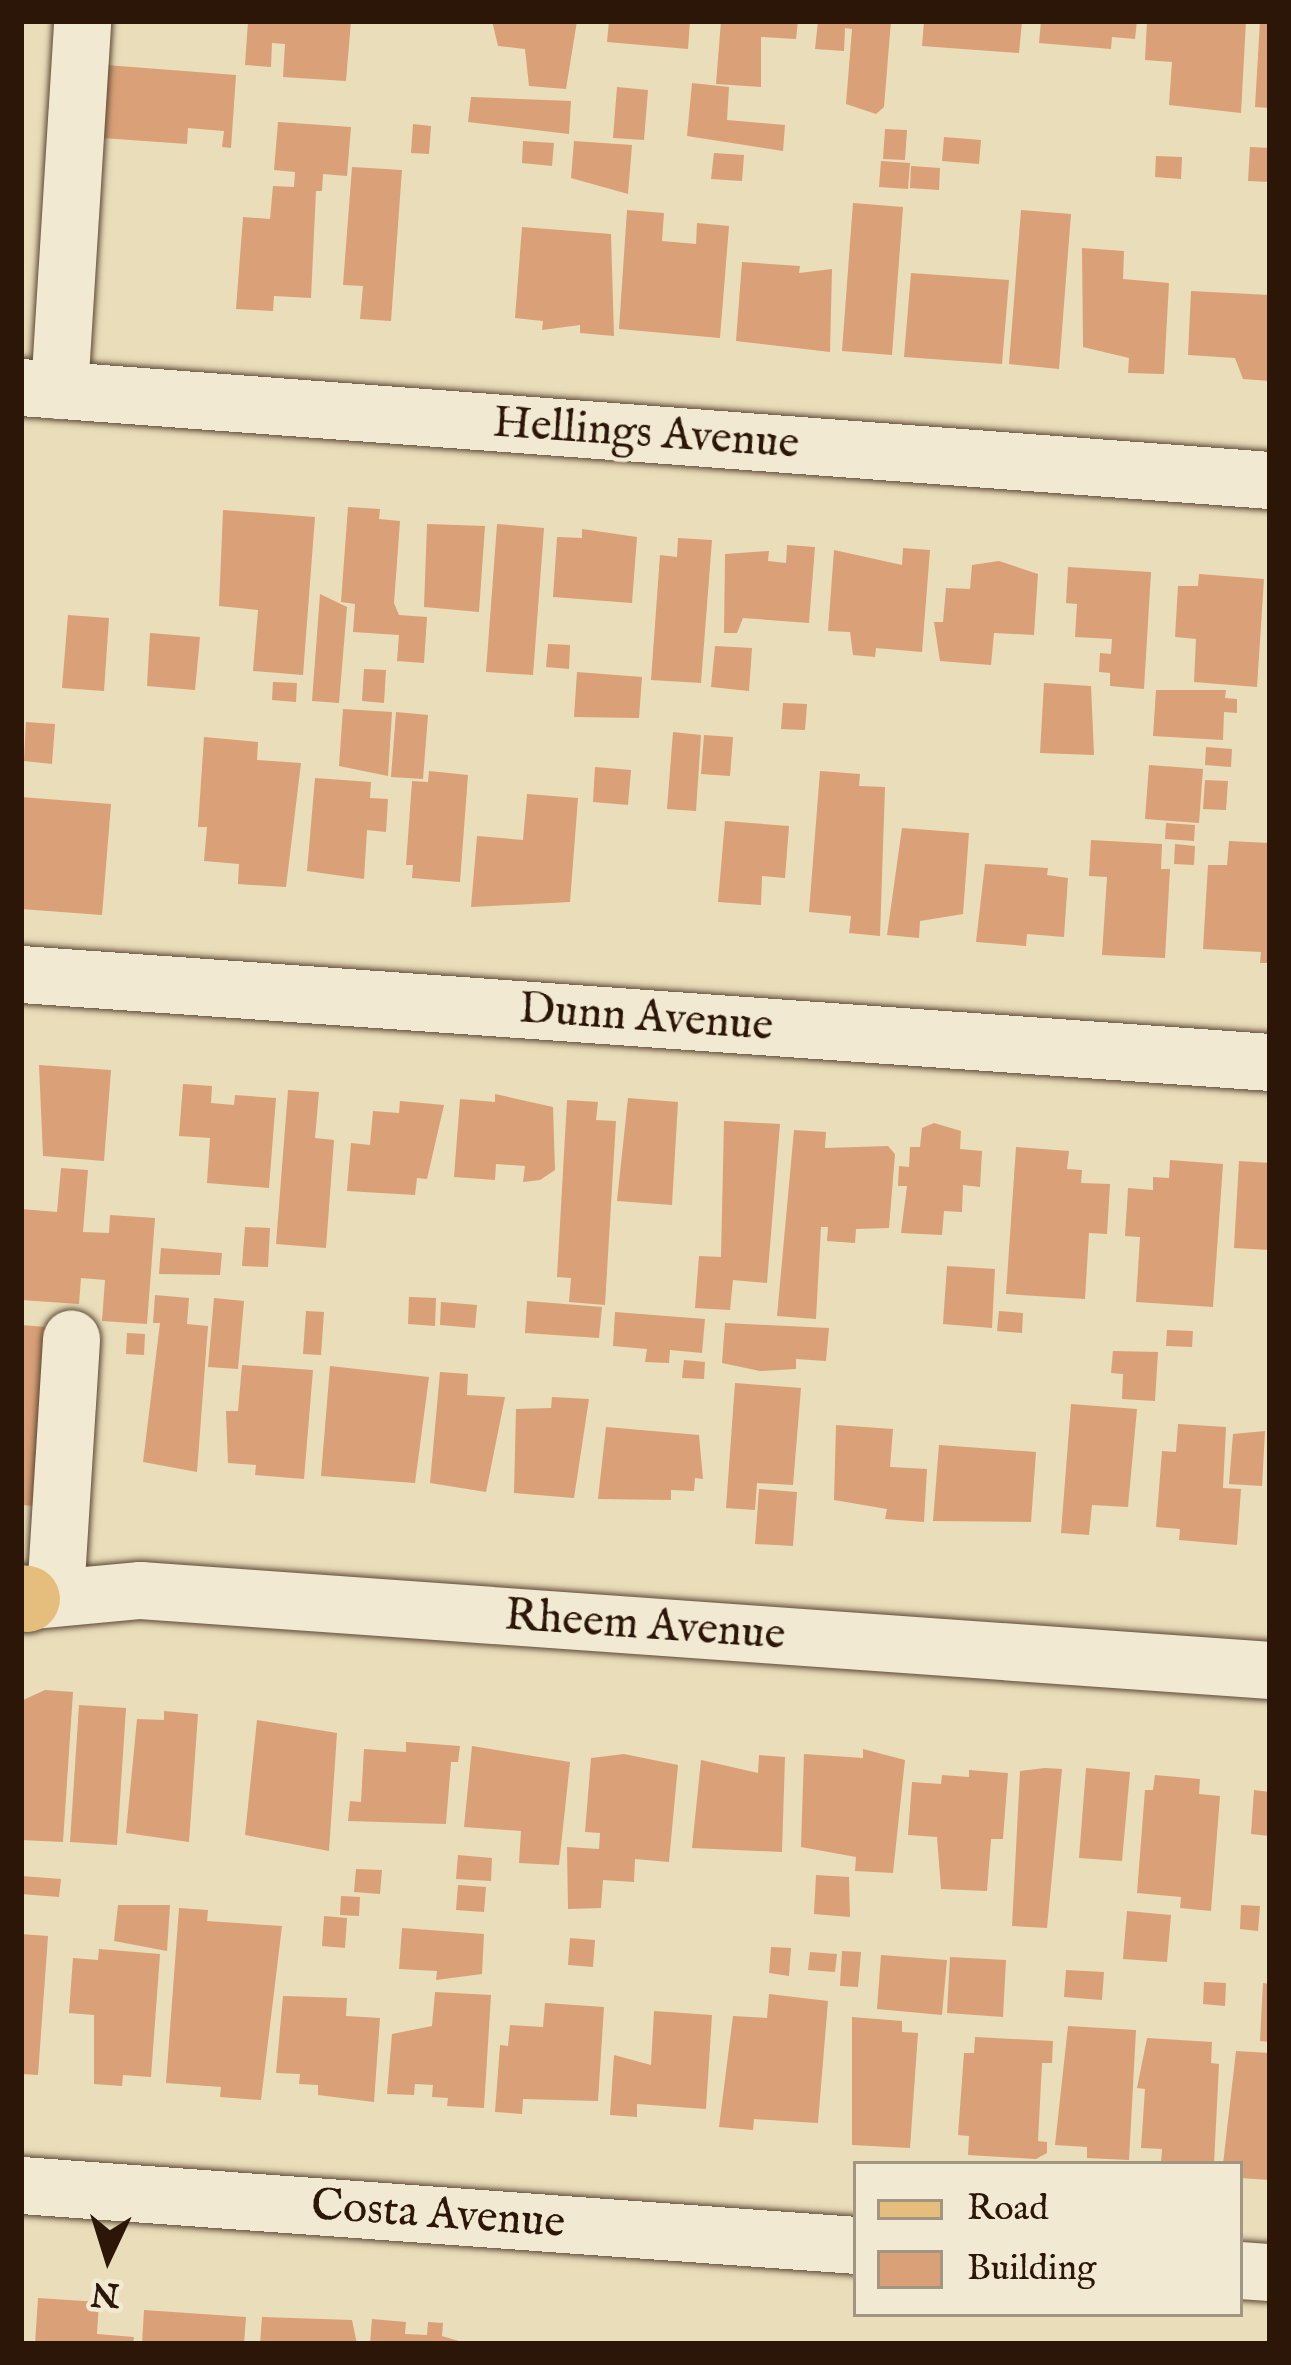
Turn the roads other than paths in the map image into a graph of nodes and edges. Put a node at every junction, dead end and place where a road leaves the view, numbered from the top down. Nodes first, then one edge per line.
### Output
1 (82, 21) edge
2 (40, 389) edge
3 (1270, 480) edge
4 (21, 974) edge
5 (1270, 1062) edge
6 (71, 1339) dead end
7 (31, 1598) edge
8 (1270, 1670) edge
9 (21, 2186) edge
10 (853, 2245) edge

1 - 2 street
2 - 3 street, Hellings Avenue
4 - 5 street, Dunn Avenue
6 - 7 street
7 - 8 street, Rheem Avenue
9 - 10 street, Costa Avenue

